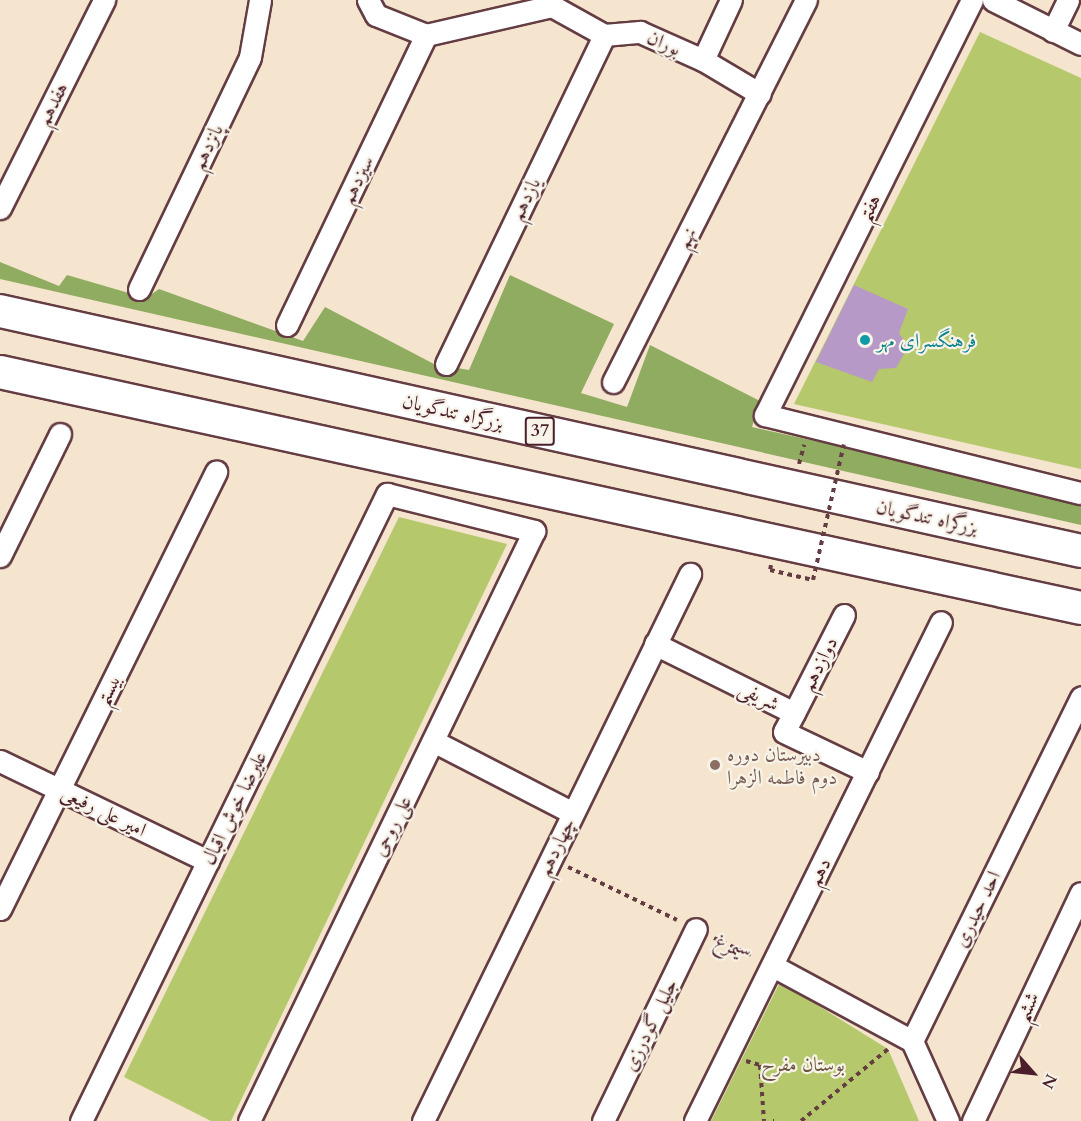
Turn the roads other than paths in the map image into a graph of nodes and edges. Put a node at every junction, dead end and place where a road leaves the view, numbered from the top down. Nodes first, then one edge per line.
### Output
1 (104, 0) edge
2 (260, 0) edge
3 (731, 0) edge
4 (806, 0) edge
5 (972, 0) edge
6 (993, 0) edge
7 (1068, 0) edge
8 (554, 3) edge
9 (376, 5) edge
10 (1053, 31) junction
11 (426, 34) junction
12 (604, 35) junction
13 (1081, 44) edge
14 (703, 60) junction
15 (760, 94) junction
16 (0, 208) edge
17 (139, 289) dead end
18 (0, 311) edge
19 (287, 325) dead end
20 (446, 364) dead end
21 (0, 372) edge
22 (613, 382) dead end
23 (60, 434) dead end
24 (216, 471) dead end
25 (1081, 493) edge
26 (387, 494) joint
27 (1081, 551) edge
28 (0, 556) edge
29 (690, 574) dead end
30 (1081, 608) edge
31 (844, 615) dead end
32 (941, 622) dead end
33 (655, 644) junction
34 (1081, 698) edge
35 (794, 713) junction
36 (433, 741) junction
37 (0, 761) edge
38 (868, 771) junction
39 (59, 789) junction
40 (573, 813) junction
41 (208, 861) junction
42 (1081, 893) edge
43 (0, 909) edge
44 (696, 929) road end
45 (773, 966) junction
46 (912, 1041) junction
47 (81, 1121) edge
48 (249, 1121) edge
49 (423, 1121) edge
50 (603, 1121) edge
51 (695, 1121) edge
52 (948, 1121) edge
53 (973, 1121) edge

1 - 16 street, هفدهم
2 - 17 street, پانزدهم
3 - 14 street
4 - 15 street
5 - 25 street, هفتم
6 - 10 street
7 - 10 street
8 - 11 street
8 - 12 street
9 - 11 street
10 - 13 street
11 - 19 street, سیزدهم
12 - 14 street, بوران
12 - 20 street, یازدهم
14 - 15 street, بوران
15 - 22 street, نهم
18 - 27 highway, بزرگراه تندگویان / 37
21 - 30 highway
23 - 28 street
24 - 39 street, بیستم
26 - 36 street, علی روحی
26 - 41 street, علیرضا خوش اقبال
29 - 33 street, چهاردهم
31 - 35 street, دوازدهم
32 - 38 street, دهم
33 - 35 street, شریفی
33 - 40 street, چهاردهم
34 - 46 street, احد حیدری
35 - 38 street, شریفی
36 - 40 street
36 - 48 street, علی روحی
37 - 39 street, امیر علی رفیعی
38 - 45 street, دهم
39 - 41 street, امیر علی رفیعی
39 - 43 street, بیستم
40 - 49 street, چهاردهم
41 - 47 street, علیرضا خوش اقبال
42 - 53 street, ششم
44 - 50 street, جلیل گودرزی
45 - 46 street, سیمرغ
45 - 51 street, دهم
46 - 52 street

